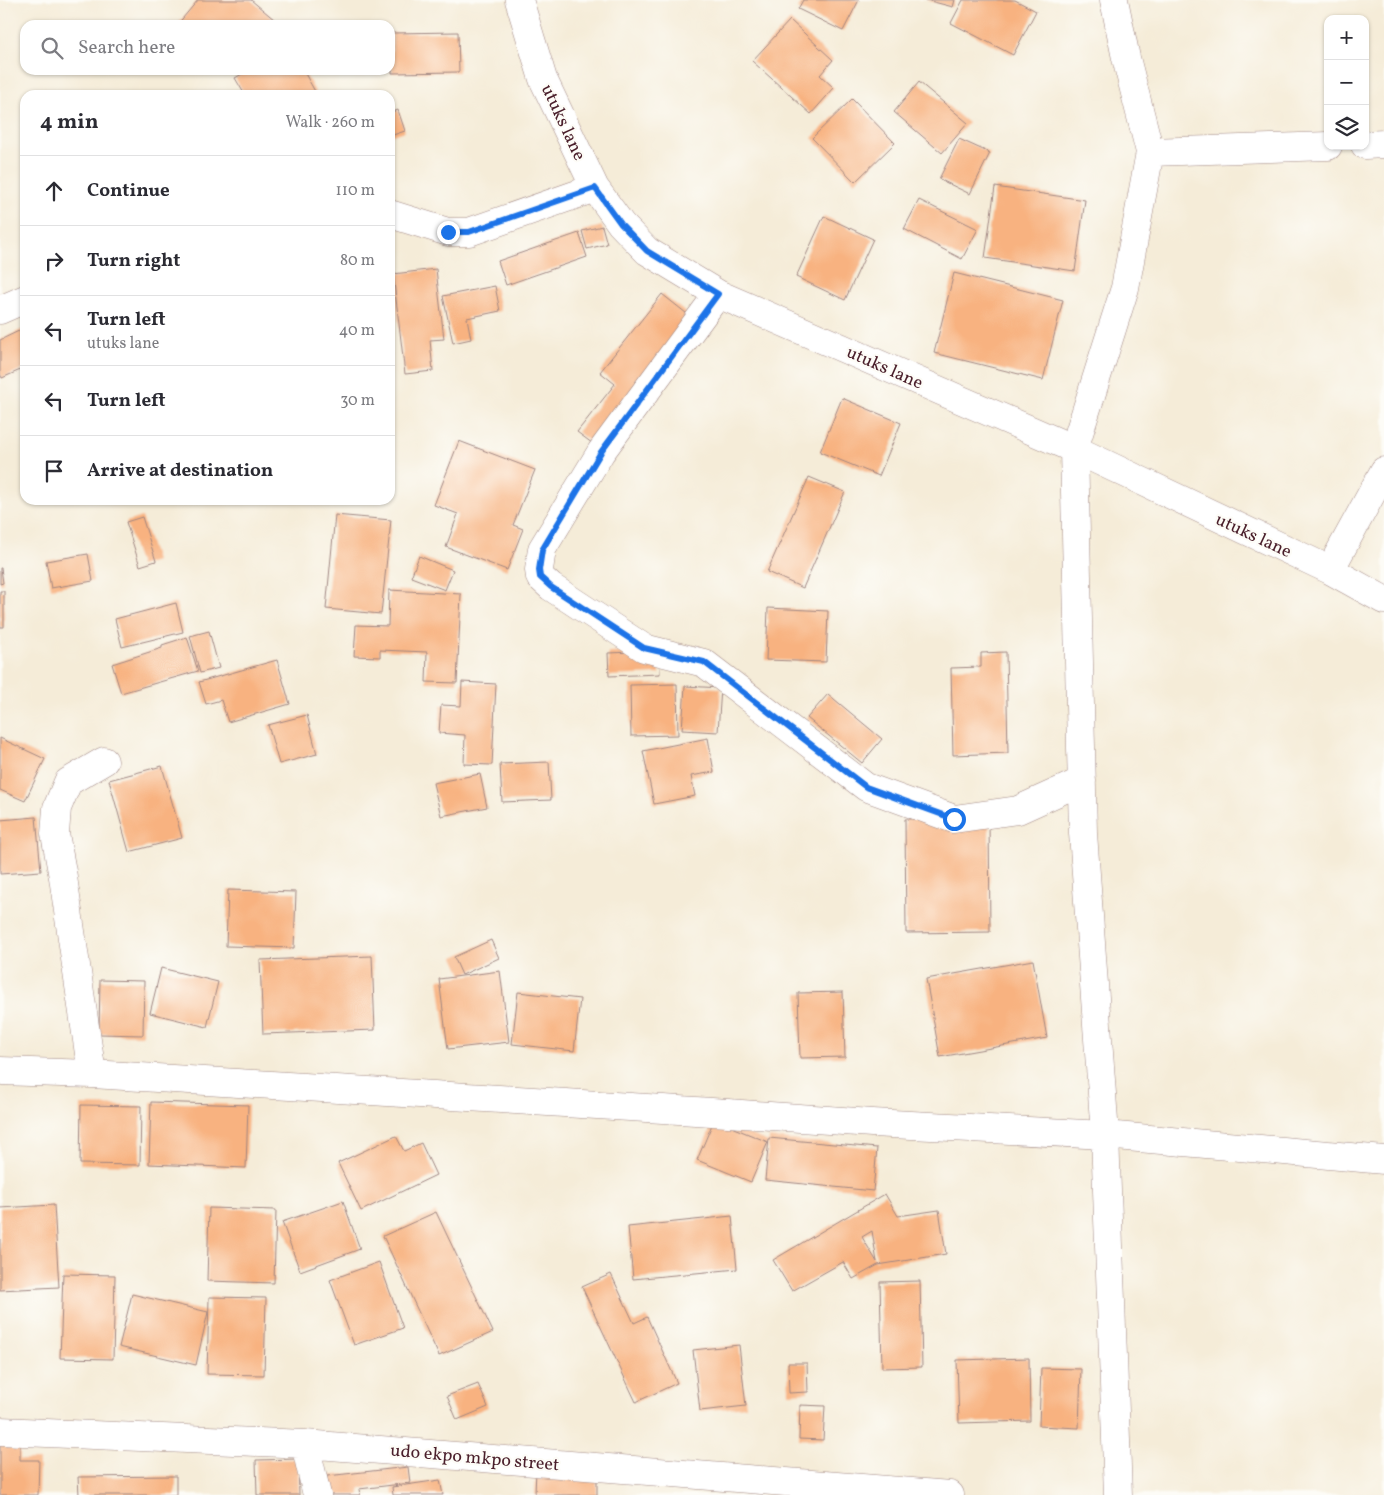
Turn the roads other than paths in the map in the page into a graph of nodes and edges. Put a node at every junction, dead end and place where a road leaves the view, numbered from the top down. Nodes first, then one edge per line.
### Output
1 (519, 0) edge
2 (1114, 0) edge
3 (1384, 144) edge
4 (1369, 145) edge
5 (1324, 146) edge
6 (1150, 152) junction
7 (595, 188) junction
8 (395, 216) edge
9 (718, 294) junction
10 (20, 301) edge
11 (0, 310) edge
12 (1074, 449) junction
13 (1384, 471) edge
14 (1330, 570) junction
15 (1384, 600) edge
16 (104, 761) dead end
17 (1082, 782) junction
18 (0, 1071) edge
19 (92, 1074) junction
20 (1105, 1135) junction
21 (1384, 1160) edge
22 (0, 1430) edge
23 (305, 1444) junction
24 (934, 1494) edge
25 (317, 1495) edge
26 (1118, 1495) edge

1 - 7 street, utuks lane
2 - 6 street
3 - 4 street
5 - 6 street
6 - 12 street
7 - 8 street
7 - 9 street, utuks lane
9 - 12 street, utuks lane
9 - 17 street
10 - 11 street
12 - 14 street, utuks lane
12 - 17 street
13 - 14 street
14 - 15 street, utuks lane
16 - 19 street
17 - 20 street
18 - 19 street
19 - 20 street
20 - 21 street
20 - 26 street
22 - 23 street, udo ekpo mkpo street
23 - 24 street, udo ekpo mkpo street
23 - 25 street

